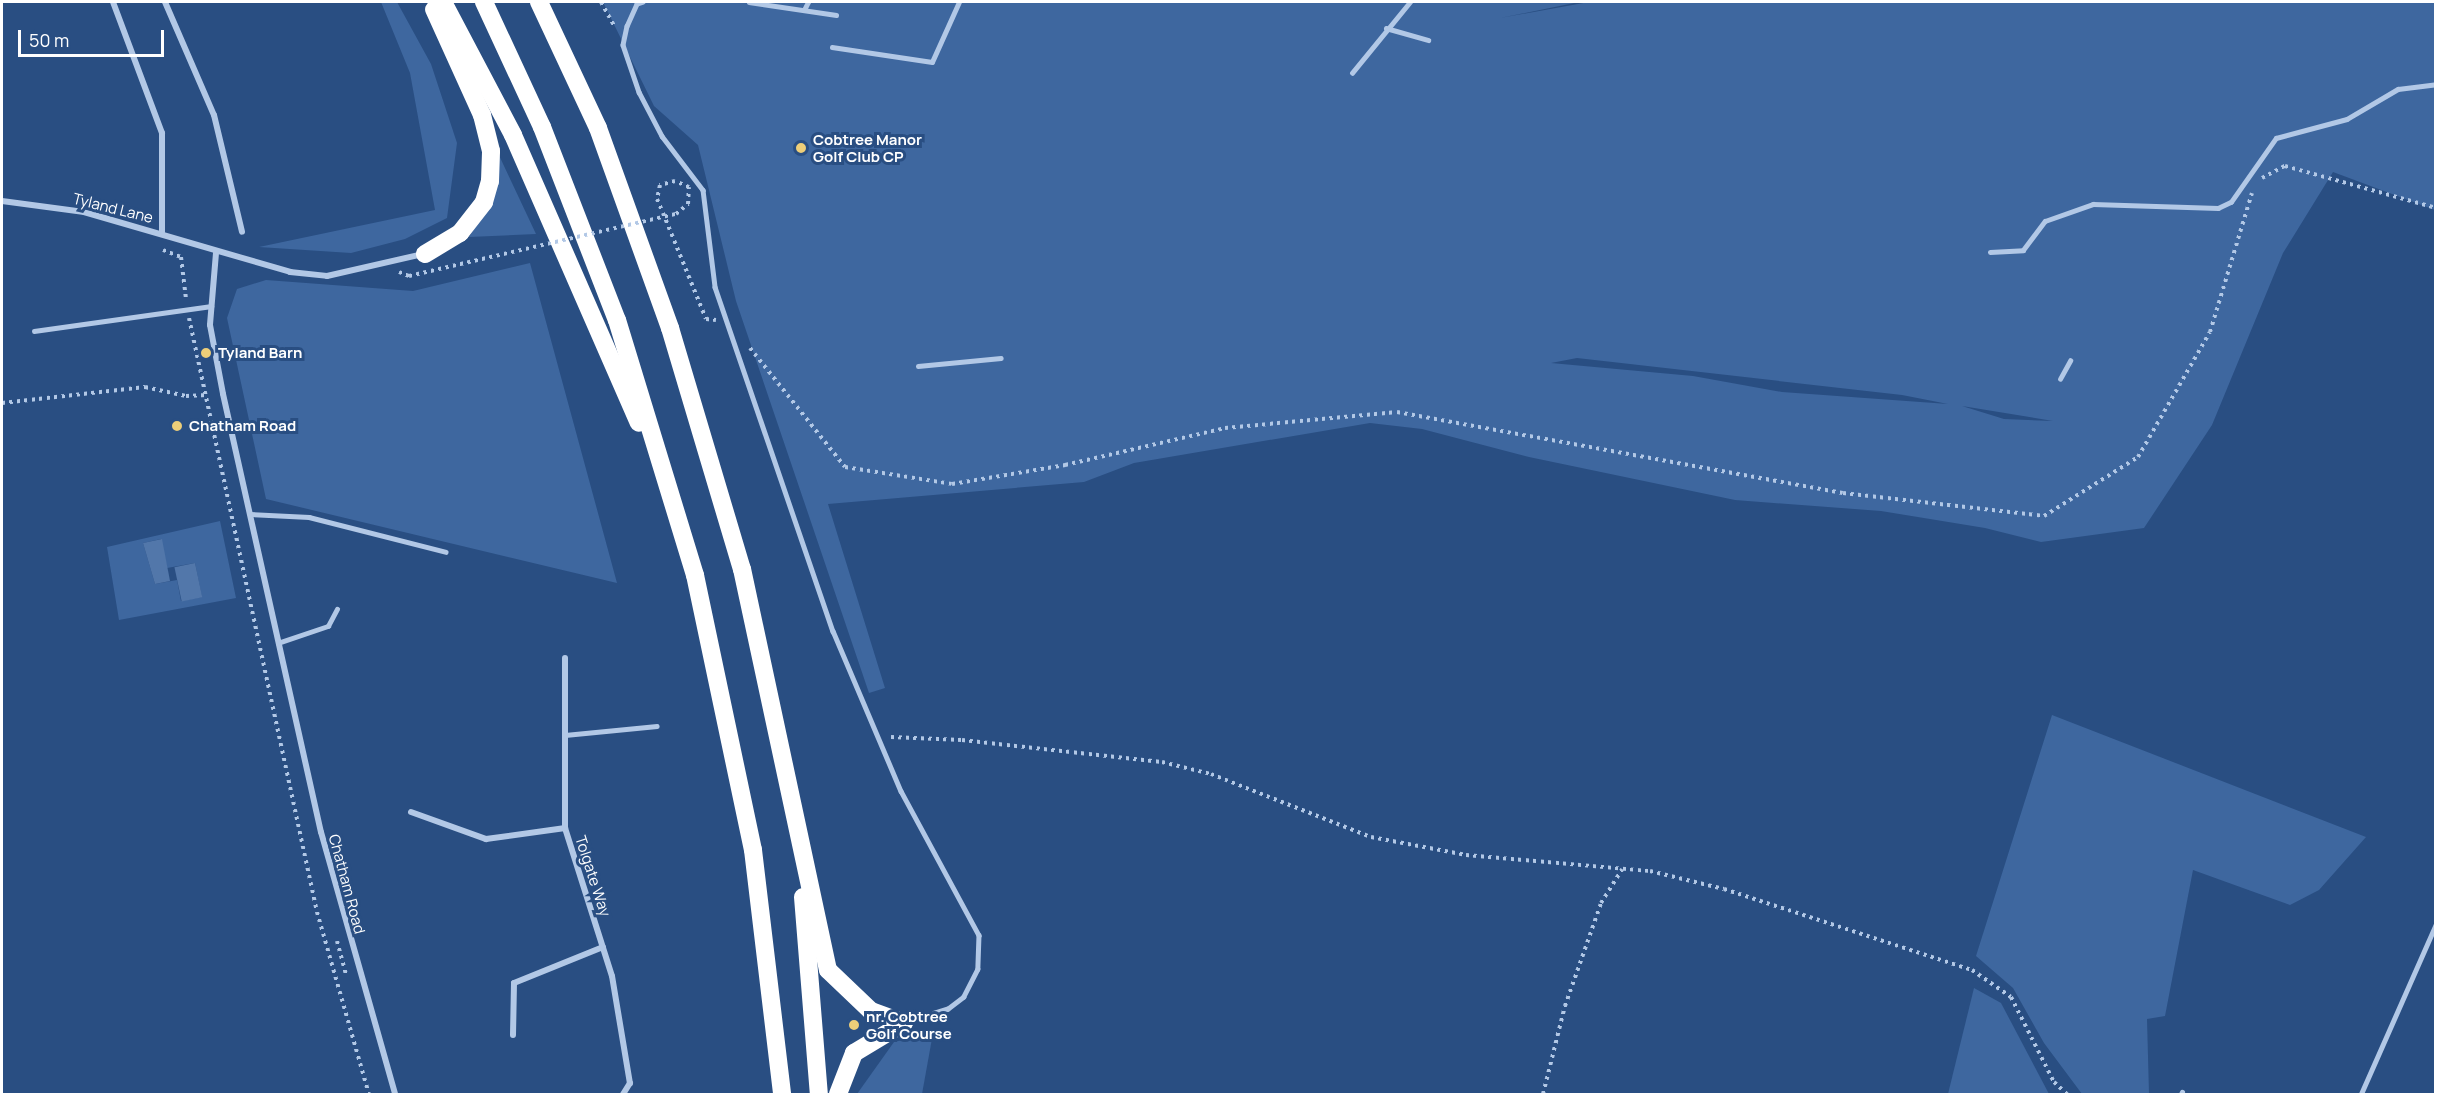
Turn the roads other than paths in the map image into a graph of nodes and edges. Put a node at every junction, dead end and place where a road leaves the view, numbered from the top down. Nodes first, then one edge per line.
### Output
1 (113, 2) edge
2 (165, 2) edge
3 (431, 2) edge
4 (443, 2) edge
5 (484, 2) edge
6 (539, 2) edge
7 (643, 2) edge
8 (749, 2) edge
9 (808, 2) edge
10 (959, 2) edge
11 (1410, 2) edge
12 (783, 4) edge
13 (804, 10) junction
14 (836, 15) dead end
15 (1386, 28) junction
16 (1428, 40) dead end
17 (832, 47) dead end
18 (1352, 73) dead end
19 (2436, 84) edge
20 (2, 201) edge
21 (162, 232) junction
22 (242, 232) dead end
23 (1990, 252) dead end
24 (216, 253) junction
25 (425, 254) joint
26 (211, 306) junction
27 (34, 331) dead end
28 (1001, 358) dead end
29 (2070, 361) dead end
30 (918, 366) dead end
31 (2060, 379) dead end
32 (676, 507) junction
33 (250, 514) junction
34 (446, 552) dead end
35 (337, 609) dead end
36 (278, 643) junction
37 (565, 658) dead end
38 (657, 726) dead end
39 (565, 735) junction
40 (789, 792) junction
41 (411, 812) dead end
42 (565, 828) junction
43 (2436, 924) edge
44 (603, 947) junction
45 (904, 1023) junction
46 (513, 1035) dead end
47 (395, 1095) edge
48 (622, 1095) edge
49 (782, 1095) edge
50 (819, 1095) edge
51 (838, 1095) edge
52 (2361, 1095) edge

1 - 21 street
2 - 22 street
3 - 25 highway
4 - 32 highway
5 - 32 highway
6 - 40 highway
7 - 45 lane
8 - 12 lane
9 - 13 lane
10 - 17 lane
11 - 15 lane
12 - 13 lane
13 - 14 lane
15 - 16 lane
15 - 18 lane
19 - 23 lane
20 - 21 street, Tyland Lane
21 - 24 street, Tyland Lane
24 - 25 street, Tyland Lane
24 - 26 street, Chatham Road
26 - 27 lane
26 - 33 street, Chatham Road
28 - 30 lane
29 - 31 lane
32 - 49 highway
33 - 34 lane
33 - 36 street, Chatham Road
35 - 36 lane
36 - 47 street, Chatham Road
37 - 39 street, Tolgate Way
38 - 39 lane
39 - 42 street, Tolgate Way
40 - 45 highway
40 - 50 highway
41 - 42 street
42 - 44 street, Tolgate Way
43 - 52 lane
44 - 46 street
44 - 48 street, Tolgate Way
45 - 51 highway

